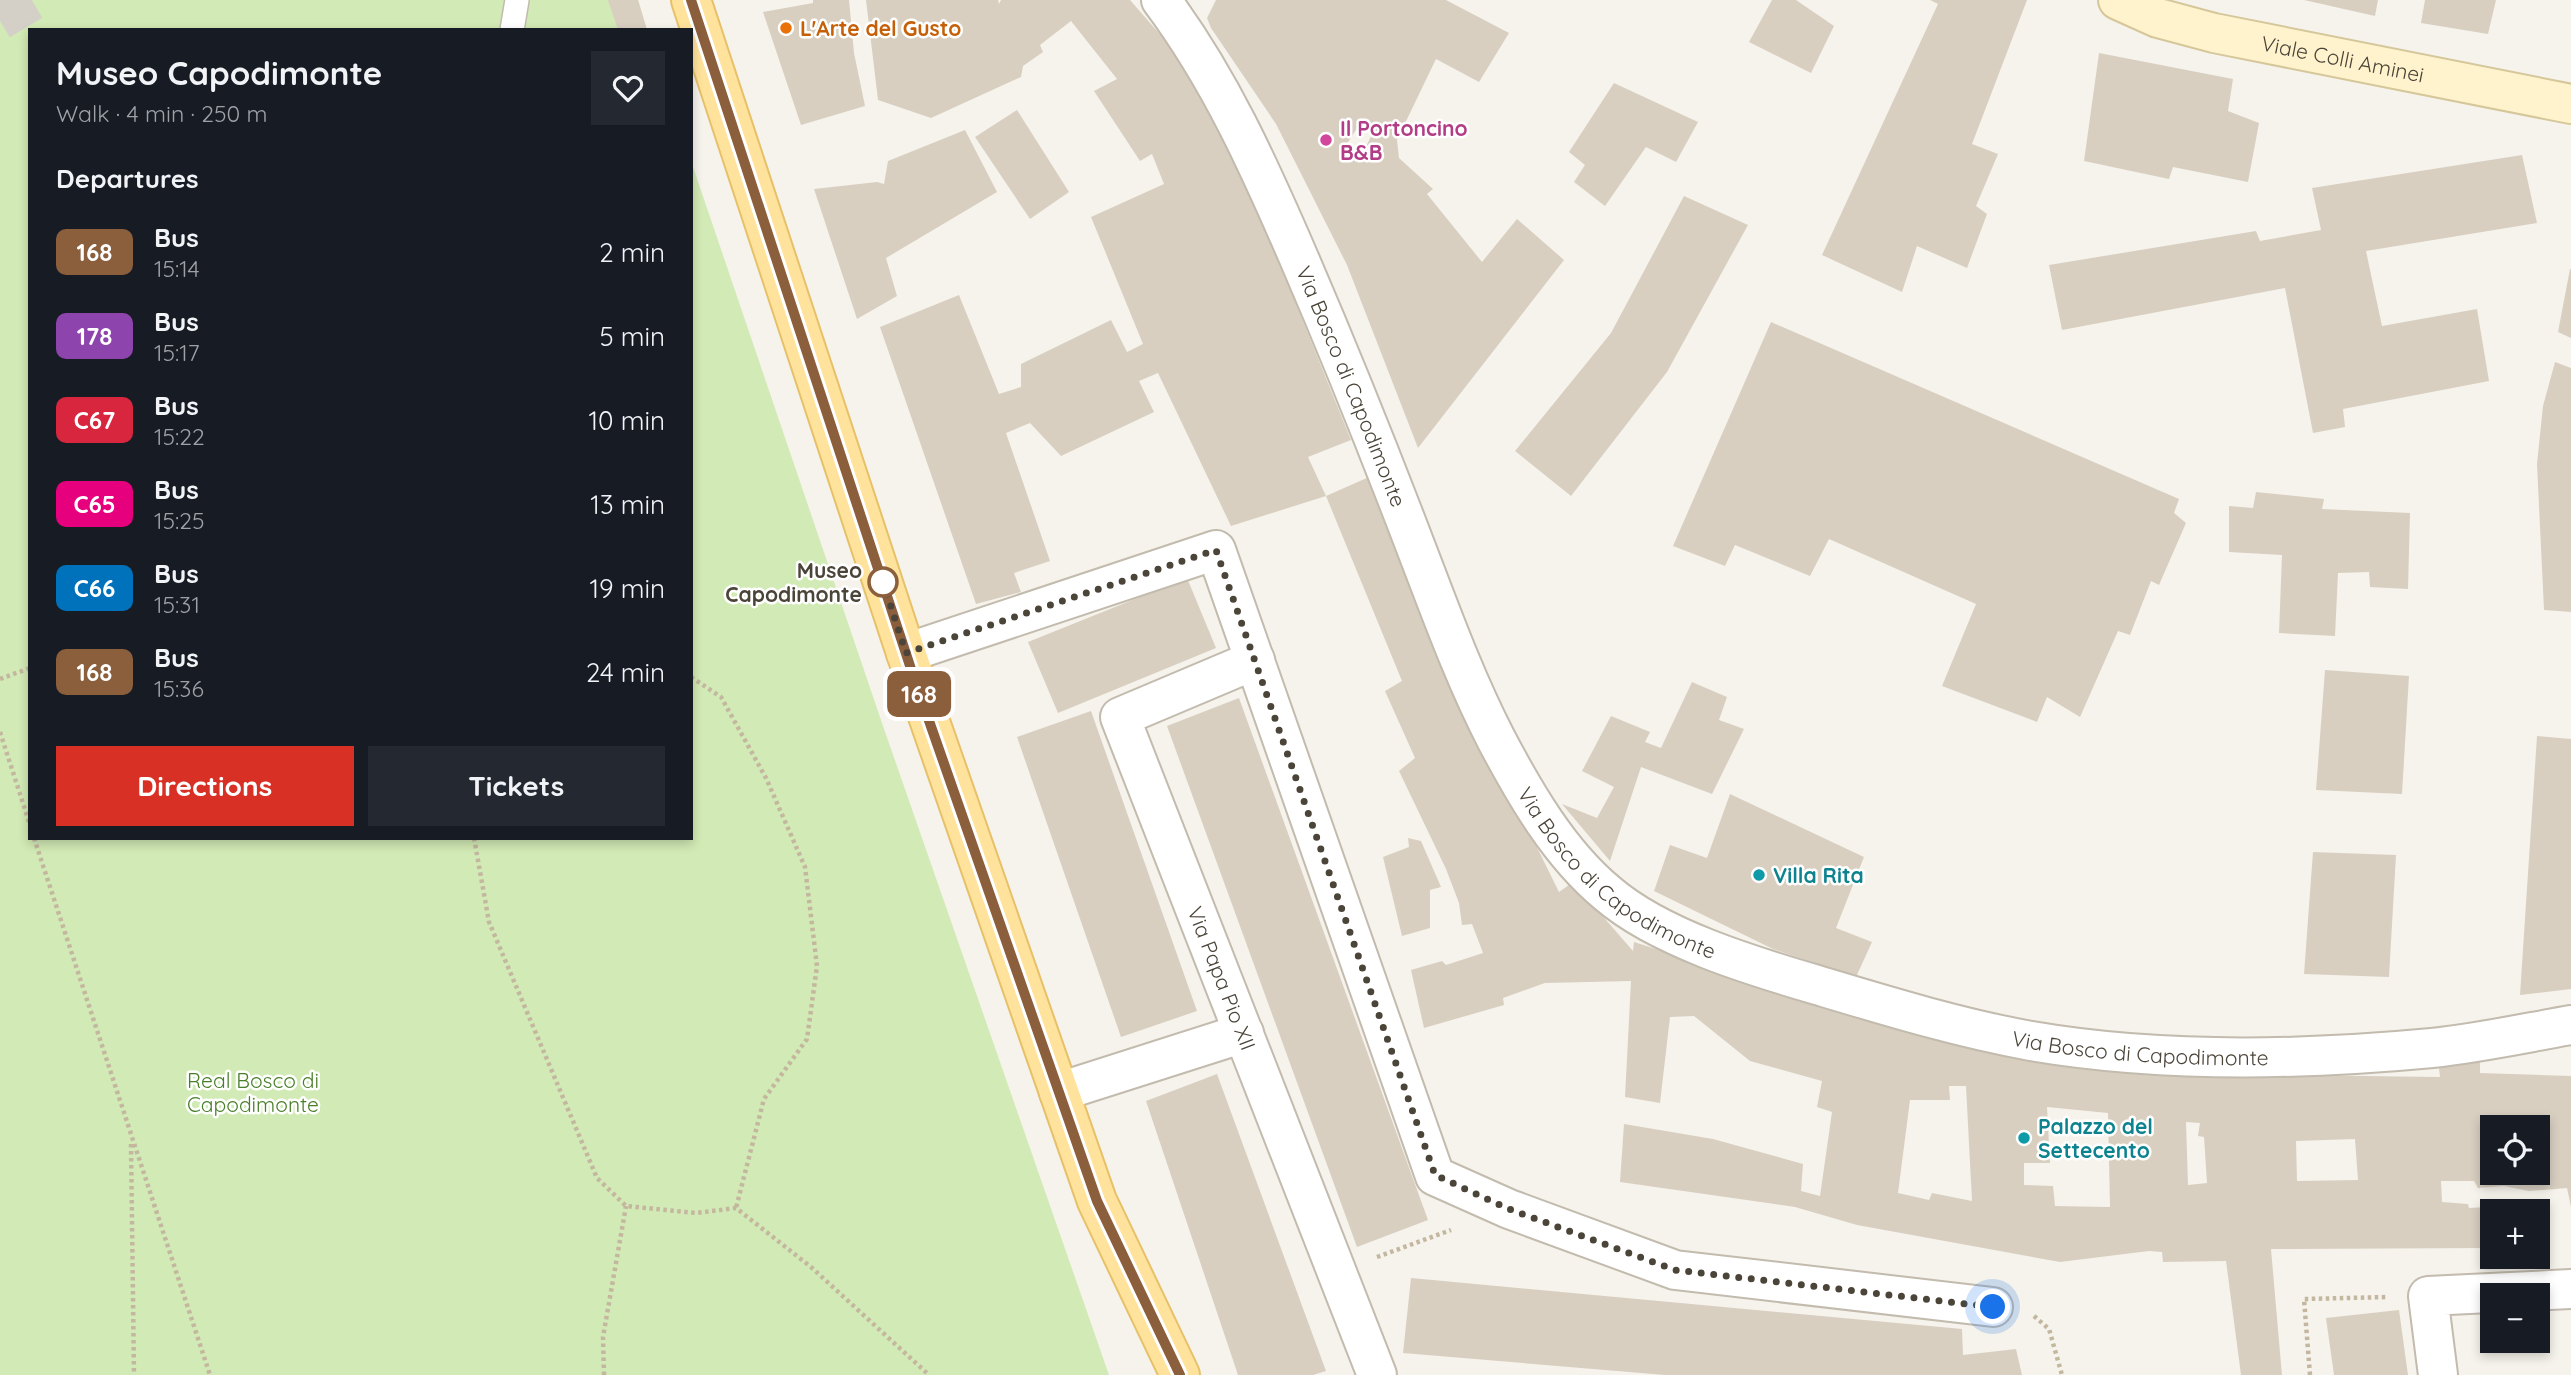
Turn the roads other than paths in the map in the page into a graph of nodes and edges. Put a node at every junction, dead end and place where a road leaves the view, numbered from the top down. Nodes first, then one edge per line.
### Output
1 (517, 0) edge
2 (691, 0) edge
3 (2118, 0) edge
4 (1170, 4) edge
5 (512, 28) edge
6 (2571, 104) edge
7 (906, 653) junction
8 (1255, 660) junction
9 (2571, 1025) edge
10 (1244, 1033) junction
11 (1059, 1092) junction
12 (2571, 1289) edge
13 (1993, 1307) road end
14 (1180, 1375) edge
15 (1377, 1375) edge
16 (2438, 1375) edge

1 - 5 lane
2 - 7 main road
3 - 6 main road, Viale Colli Aminei
4 - 9 street, Via Bosco di Capodimonte
7 - 8 street
7 - 11 main road
8 - 10 street, Via Papa Pio XII
8 - 13 street
10 - 11 street
10 - 15 street, Via Papa Pio XII
11 - 14 main road
12 - 16 street

